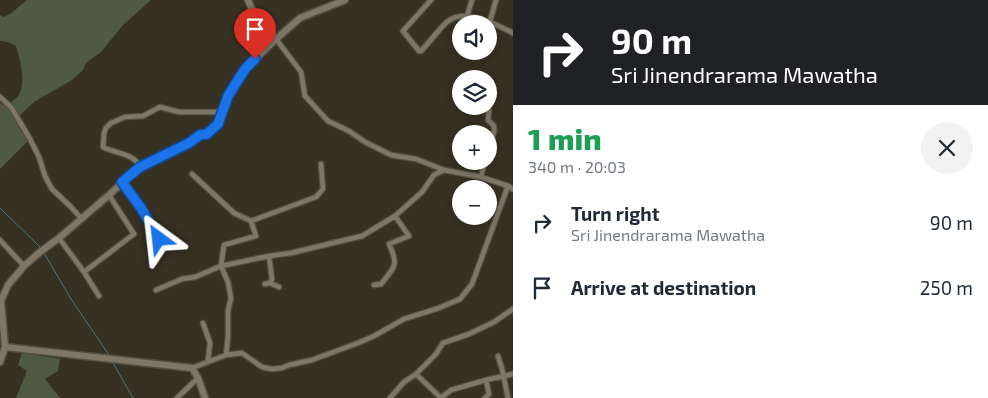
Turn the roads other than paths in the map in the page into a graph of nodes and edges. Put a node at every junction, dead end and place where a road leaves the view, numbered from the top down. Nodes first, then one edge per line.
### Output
1 (248, 0) edge
2 (345, 0) edge
3 (431, 0) edge
4 (472, 0) edge
5 (496, 0) edge
6 (467, 15) edge
7 (492, 15) edge
8 (452, 19) edge
9 (497, 25) edge
10 (513, 33) edge
11 (276, 39) junction
12 (0, 97) edge
13 (222, 112) junction
14 (321, 164) dead end
15 (140, 167) junction
16 (444, 170) junction
17 (482, 170) edge
18 (192, 174) dead end
19 (480, 177) junction
20 (122, 182) junction
21 (508, 186) junction
22 (513, 189) edge
23 (109, 195) junction
24 (395, 216) junction
25 (81, 218) junction
26 (251, 221) junction
27 (59, 238) junction
28 (159, 239) dead end
29 (0, 240) edge
30 (269, 256) junction
31 (24, 266) junction
32 (221, 266) junction
33 (84, 272) junction
34 (374, 285) dead end
35 (278, 286) dead end
36 (156, 290) dead end
37 (99, 296) dead end
38 (0, 309) edge
39 (513, 310) edge
40 (203, 324) dead end
41 (5, 347) junction
42 (226, 355) junction
43 (498, 356) dead end
44 (208, 361) junction
45 (0, 362) edge
46 (192, 368) junction
47 (416, 374) junction
48 (513, 374) edge
49 (503, 376) junction
50 (198, 378) junction
51 (486, 380) junction
52 (177, 398) edge
53 (205, 398) edge
54 (390, 398) edge
55 (485, 398) edge
56 (508, 398) edge

1 - 11 main road
2 - 11 main road
3 - 8 street
4 - 6 street
5 - 7 street
9 - 10 street
11 - 13 main road
11 - 16 street
12 - 25 street
13 - 15 main road
13 - 15 street
14 - 26 street
15 - 20 main road
16 - 19 street
16 - 24 street
17 - 19 street
18 - 26 street
19 - 21 street
20 - 23 main road
20 - 28 street
21 - 22 street
21 - 42 street
23 - 25 main road
23 - 33 street
24 - 30 street
24 - 34 street
25 - 27 main road
26 - 32 street
27 - 31 main road
27 - 33 street
29 - 31 street
30 - 32 street
30 - 35 street
31 - 38 main road
32 - 36 street
32 - 42 street
33 - 37 street
38 - 41 main road
39 - 47 street
40 - 44 street
41 - 45 main road
41 - 46 main road
42 - 44 street
43 - 49 street
44 - 46 street
46 - 50 main road
47 - 51 street
47 - 54 street
48 - 49 street
49 - 51 street
49 - 56 street
50 - 52 street
50 - 53 main road
51 - 55 street

